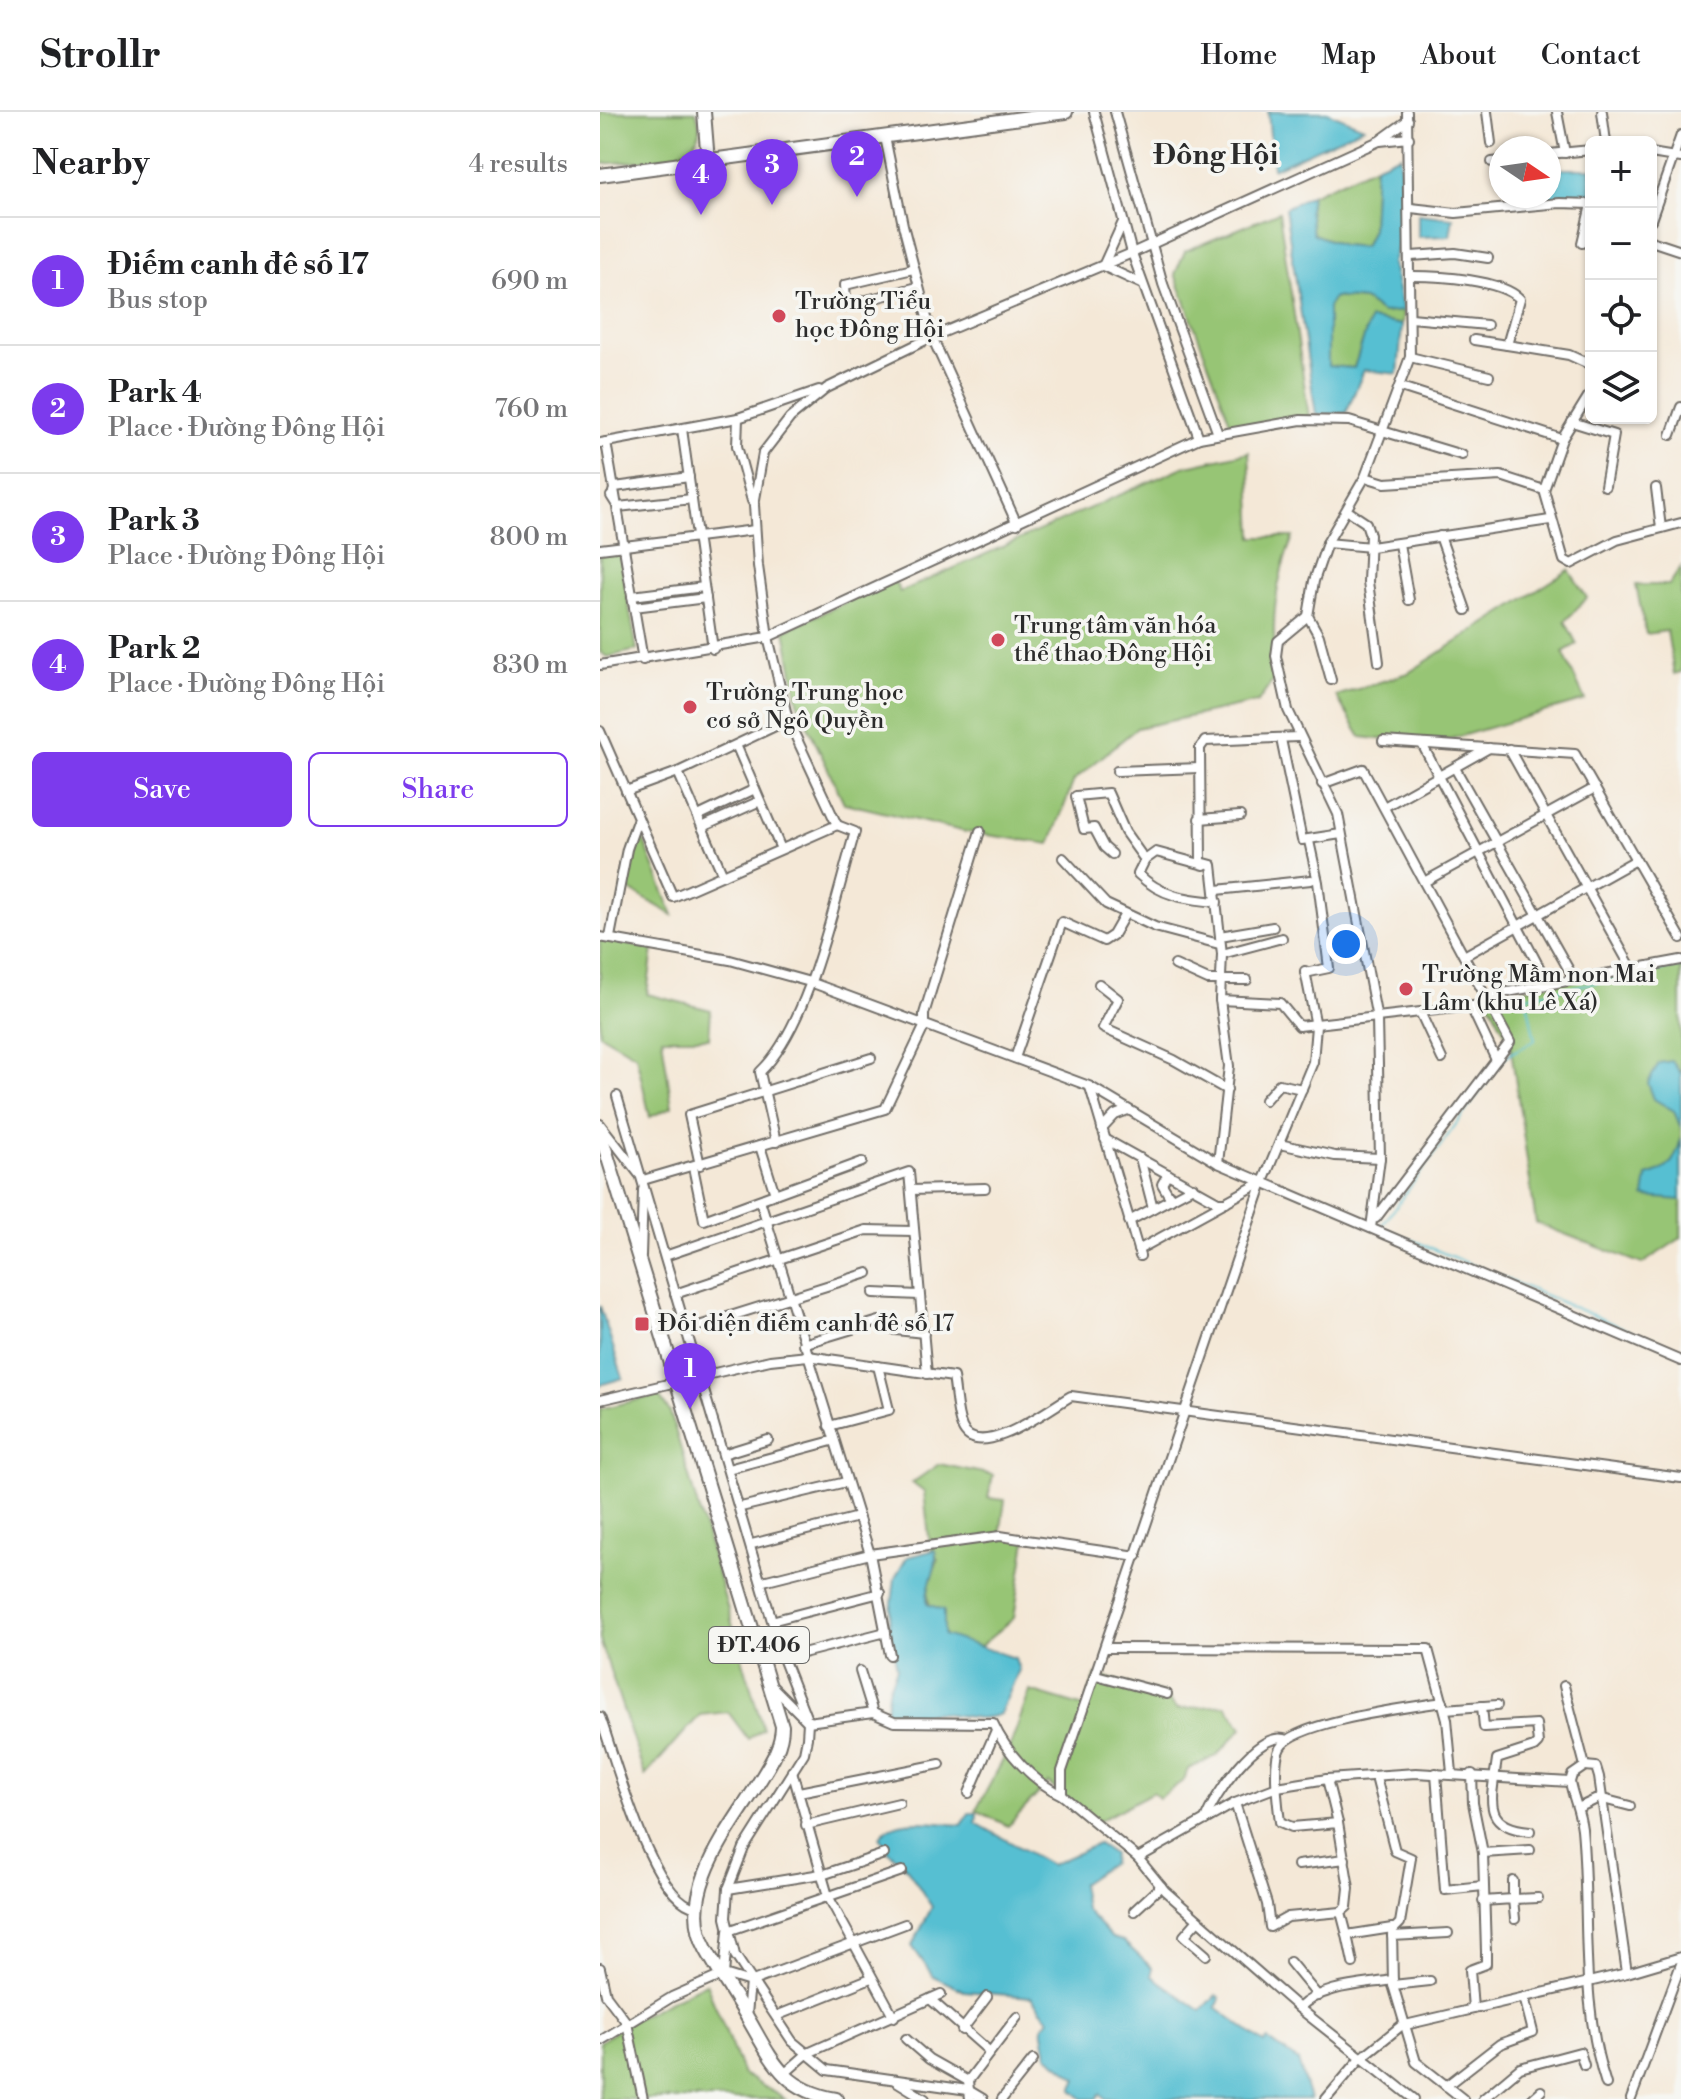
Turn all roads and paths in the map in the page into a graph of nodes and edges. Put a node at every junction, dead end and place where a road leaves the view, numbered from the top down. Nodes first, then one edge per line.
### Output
1 (704, 112) edge
2 (1066, 112) edge
3 (1094, 112) edge
4 (1115, 112) edge
5 (1487, 112) edge
6 (1557, 112) edge
7 (1602, 112) edge
8 (1407, 116) edge
9 (1681, 135) edge
10 (1490, 136) edge
11 (1605, 136) edge
12 (885, 137) junction
13 (1409, 138) junction
14 (1379, 141) junction
15 (1585, 151) edge
16 (1561, 153) edge
17 (1565, 153) junction
18 (1657, 154) edge
19 (1677, 157) edge
20 (708, 162) junction
21 (600, 175) edge
22 (1585, 205) edge
23 (1411, 208) junction
24 (1590, 208) edge
25 (1656, 208) edge
26 (1123, 222) junction
27 (1151, 243) junction
28 (1582, 243) dead end
29 (1657, 243) edge
30 (1681, 251) edge
31 (1132, 253) junction
32 (1411, 256) junction
33 (1488, 258) dead end
34 (1103, 266) junction
35 (913, 269) junction
36 (1412, 276) junction
37 (1142, 284) junction
38 (918, 287) junction
39 (1411, 318) junction
40 (1487, 325) dead end
41 (932, 337) junction
42 (1474, 340) dead end
43 (1507, 345) junction
44 (1410, 357) junction
45 (1585, 362) edge
46 (1489, 376) dead end
47 (1401, 387) junction
48 (827, 388) junction
49 (1585, 401) edge
50 (1681, 407) edge
51 (738, 418) junction
52 (1572, 422) junction
53 (682, 429) junction
54 (1384, 433) junction
55 (1218, 434) junction
56 (1671, 435) dead end
57 (1199, 438) junction
58 (1562, 439) junction
59 (603, 443) edge
60 (1462, 455) dead end
61 (689, 477) junction
62 (1365, 477) junction
63 (1605, 486) dead end
64 (615, 487) junction
65 (1656, 488) dead end
66 (1544, 490) junction
67 (611, 496) junction
68 (600, 497) edge
69 (692, 499) junction
70 (754, 505) junction
71 (618, 507) junction
72 (1348, 511) junction
73 (1550, 520) junction
74 (1681, 523) edge
75 (1017, 524) junction
76 (1661, 528) junction
77 (755, 530) junction
78 (1440, 536) junction
79 (698, 537) junction
80 (1327, 543) junction
81 (1399, 544) junction
82 (623, 546) junction
83 (1371, 547) junction
84 (600, 549) edge
85 (704, 587) junction
86 (632, 596) junction
87 (706, 598) junction
88 (1409, 600) dead end
89 (634, 607) junction
90 (1466, 610) dead end
91 (1308, 616) junction
92 (768, 637) junction
93 (713, 649) junction
94 (643, 660) junction
95 (1379, 662) dead end
96 (600, 665) edge
97 (1331, 680) dead end
98 (788, 720) junction
99 (600, 731) edge
100 (1298, 737) junction
101 (1281, 739) junction
102 (602, 741) edge
103 (1383, 741) dead end
104 (1422, 744) junction
105 (737, 747) junction
106 (1490, 748) junction
107 (1509, 749) junction
108 (1200, 768) junction
109 (1455, 768) junction
110 (1117, 771) dead end
111 (678, 772) junction
112 (1439, 776) junction
113 (1322, 784) junction
114 (1595, 788) junction
115 (755, 789) junction
116 (626, 791) junction
117 (760, 801) junction
118 (1384, 807) junction
119 (1546, 815) junction
120 (698, 816) junction
121 (1240, 816) dead end
122 (638, 818) junction
123 (1199, 819) junction
124 (837, 825) junction
125 (702, 827) junction
126 (980, 831) dead end
127 (1341, 834) junction
128 (1309, 841) junction
129 (1497, 842) junction
130 (781, 849) junction
131 (1479, 852) junction
132 (1112, 854) dead end
133 (1063, 858) dead end
134 (1145, 860) junction
135 (1636, 860) junction
136 (1212, 865) junction
137 (723, 875) junction
138 (1311, 880) dead end
139 (1424, 882) junction
140 (1587, 888) junction
141 (1217, 890) junction
142 (1217, 902) junction
143 (1125, 914) junction
144 (1538, 915) junction
145 (1518, 926) junction
146 (1273, 927) dead end
147 (600, 937) edge
148 (610, 937) junction
149 (1282, 938) dead end
150 (1681, 938) edge
151 (1220, 945) junction
152 (1464, 956) junction
153 (1681, 960) edge
154 (1175, 965) dead end
155 (1632, 969) junction
156 (1574, 979) junction
157 (1247, 980) dead end
158 (1221, 981) junction
159 (810, 982) junction
160 (1099, 984) dead end
161 (1548, 984) junction
162 (1220, 1000) junction
163 (1488, 1000) junction
164 (1471, 1007) junction
165 (1421, 1014) junction
166 (1377, 1019) junction
167 (1316, 1026) junction
168 (924, 1027) junction
169 (871, 1058) dead end
170 (1015, 1058) junction
171 (1442, 1059) dead end
172 (1496, 1060) junction
173 (1089, 1086) junction
174 (1302, 1089) junction
175 (1227, 1090) junction
176 (762, 1092) junction
177 (617, 1096) dead end
178 (1265, 1100) dead end
179 (1128, 1110) junction
180 (600, 1124) edge
181 (600, 1132) edge
182 (1103, 1134) junction
183 (776, 1142) junction
184 (1279, 1144) junction
185 (760, 1146) junction
186 (603, 1147) edge
187 (1140, 1158) junction
188 (1380, 1158) junction
189 (862, 1162) dead end
190 (1218, 1163) junction
191 (696, 1166) junction
192 (1168, 1174) junction
193 (643, 1180) junction
194 (1263, 1182) junction
195 (1162, 1184) junction
196 (1147, 1186) junction
197 (1193, 1187) junction
198 (985, 1188) dead end
199 (911, 1190) junction
200 (775, 1194) junction
201 (1171, 1199) junction
202 (760, 1200) junction
203 (1226, 1202) junction
204 (1153, 1208) junction
205 (1129, 1221) junction
206 (767, 1222) junction
207 (1372, 1224) junction
208 (913, 1231) junction
209 (665, 1256) junction
210 (780, 1260) junction
211 (640, 1267) junction
212 (868, 1273) dead end
213 (874, 1293) dead end
214 (675, 1294) junction
215 (919, 1295) junction
216 (791, 1297) junction
217 (879, 1321) dead end
218 (887, 1329) dead end
219 (686, 1330) junction
220 (924, 1333) junction
221 (803, 1344) junction
222 (808, 1356) junction
223 (1681, 1361) edge
224 (878, 1366) junction
225 (927, 1374) junction
226 (701, 1378) junction
227 (674, 1384) junction
228 (600, 1400) edge
229 (1182, 1411) junction
230 (829, 1426) junction
231 (768, 1440) dead end
232 (832, 1441) junction
233 (723, 1454) junction
234 (728, 1469) junction
235 (1681, 1478) edge
236 (846, 1482) junction
237 (741, 1507) junction
238 (858, 1517) junction
239 (752, 1544) junction
240 (870, 1554) junction
241 (1137, 1556) junction
242 (763, 1581) junction
243 (880, 1593) junction
244 (775, 1620) junction
245 (886, 1632) junction
246 (1105, 1648) junction
247 (890, 1655) dead end
248 (783, 1658) junction
249 (860, 1671) dead end
250 (1096, 1675) junction
251 (1564, 1686) dead end
252 (773, 1687) junction
253 (1167, 1694) dead end
254 (1497, 1705) dead end
255 (1444, 1706) junction
256 (1482, 1706) junction
257 (873, 1713) junction
258 (600, 1717) edge
259 (808, 1722) junction
260 (996, 1730) junction
261 (1287, 1740) junction
262 (940, 1764) dead end
263 (1585, 1766) junction
264 (792, 1771) junction
265 (1436, 1773) junction
266 (1452, 1773) junction
267 (1472, 1774) junction
268 (1494, 1776) junction
269 (1376, 1777) junction
270 (1327, 1779) junction
271 (1570, 1782) junction
272 (1277, 1787) junction
273 (799, 1792) junction
274 (969, 1793) dead end
275 (1062, 1795) junction
276 (1603, 1798) junction
277 (899, 1803) dead end
278 (1235, 1803) junction
279 (1630, 1806) dead end
280 (1578, 1808) junction
281 (1204, 1821) junction
282 (1338, 1823) junction
283 (806, 1825) junction
284 (1530, 1831) dead end
285 (1530, 1850) dead end
286 (1483, 1853) junction
287 (884, 1854) dead end
288 (1138, 1858) junction
289 (1345, 1859) junction
290 (1298, 1865) dead end
291 (902, 1871) dead end
292 (821, 1874) junction
293 (1513, 1881) dead end
294 (1161, 1886) junction
295 (1483, 1886) junction
296 (728, 1889) junction
297 (828, 1896) junction
298 (1538, 1898) dead end
299 (1513, 1899) junction
300 (1483, 1901) junction
301 (698, 1908) junction
302 (1134, 1911) dead end
303 (1341, 1912) junction
304 (1515, 1919) dead end
305 (1198, 1920) junction
306 (905, 1924) dead end
307 (728, 1931) junction
308 (1448, 1933) dead end
309 (1392, 1934) junction
310 (1347, 1935) junction
311 (853, 1943) junction
312 (1206, 1955) dead end
313 (1681, 1957) edge
314 (1290, 1962) dead end
315 (1353, 1963) dead end
316 (1681, 1964) edge
317 (600, 1968) edge
318 (1627, 1973) junction
319 (724, 1974) junction
320 (871, 1978) junction
321 (1430, 1981) dead end
322 (1589, 1981) junction
323 (750, 1982) junction
324 (1393, 1982) junction
325 (941, 1994) dead end
326 (1318, 1996) junction
327 (987, 1997) dead end
328 (1524, 1997) junction
329 (930, 1999) junction
330 (1299, 2008) junction
331 (1473, 2009) junction
332 (747, 2016) junction
333 (776, 2016) junction
334 (894, 2017) junction
335 (1017, 2017) dead end
336 (627, 2023) junction
337 (1403, 2026) junction
338 (962, 2030) junction
339 (906, 2039) dead end
340 (600, 2041) edge
341 (990, 2052) junction
342 (808, 2053) junction
343 (1360, 2059) junction
344 (1033, 2060) dead end
345 (1584, 2065) dead end
346 (782, 2075) junction
347 (892, 2079) junction
348 (1606, 2084) dead end
349 (1446, 2086) junction
350 (969, 2090) edge
351 (1541, 2091) dead end
352 (643, 2099) edge
353 (836, 2099) edge
354 (925, 2099) edge
355 (983, 2099) edge
356 (1002, 2099) edge
357 (1326, 2099) edge
358 (1414, 2099) edge
359 (1463, 2099) edge
360 (1483, 2099) edge
361 (1532, 2099) edge
362 (1631, 2099) edge

1 - 20 main road
2 - 12 main road
3 - 26 street
4 - 27 street
5 - 10 street
6 - 17 street
7 - 11 street
8 - 13 street
8 - 14 street
9 - 19 street
12 - 20 main road
12 - 35 street
13 - 14 street
13 - 23 street
14 - 27 street
15 - 17 street
16 - 17 street
18 - 19 street
19 - 25 street
20 - 21 main road
22 - 23 street
23 - 32 street
24 - 28 street
26 - 31 street
26 - 34 street
27 - 31 street
27 - 55 street
29 - 30 street
31 - 34 street
31 - 37 street
32 - 33 street
32 - 36 street
34 - 37 street
34 - 41 street
35 - 38 street
35 - 38 street
36 - 39 street
36 - 43 street
37 - 57 street
38 - 41 street
39 - 40 street
39 - 44 street
41 - 48 street
41 - 75 street
42 - 43 street
43 - 45 street
44 - 46 street
44 - 47 street
47 - 54 street
47 - 58 street
48 - 51 street
48 - 70 street
49 - 52 street
50 - 56 street
51 - 53 street
51 - 70 street
52 - 58 street
52 - 63 street
53 - 59 street
53 - 61 street
54 - 55 street
54 - 60 street
54 - 62 street
55 - 57 street
57 - 75 street
58 - 66 street
59 - 64 street
61 - 64 street
61 - 69 street
62 - 66 street
62 - 72 street
64 - 67 street
64 - 71 street
65 - 76 street
66 - 73 street
67 - 68 street
67 - 71 street
69 - 71 street
69 - 79 street
70 - 77 street
71 - 82 street
72 - 80 street
72 - 83 street
73 - 76 street
73 - 78 street
74 - 76 street
75 - 92 street
77 - 79 street
77 - 92 street
78 - 81 street
78 - 90 street
79 - 82 street
79 - 85 street
80 - 83 street
80 - 91 street
81 - 83 street
81 - 88 street
82 - 84 street
82 - 86 street
83 - 95 street
85 - 86 street
85 - 87 street
86 - 89 street
87 - 89 street
87 - 93 street
89 - 94 street
91 - 97 street
91 - 100 street
92 - 93 street
92 - 98 street
93 - 94 street
94 - 96 street
98 - 105 street
98 - 124 street
99 - 102 street
100 - 101 street
100 - 113 street
101 - 108 street
101 - 128 street
102 - 116 street
103 - 104 street
104 - 106 street
104 - 112 street
105 - 111 street
105 - 115 street
106 - 107 street
106 - 109 street
107 - 114 street
107 - 119 street
108 - 110 street
108 - 123 street
109 - 112 street
109 - 129 street
111 - 116 street
111 - 120 street
112 - 118 street
112 - 131 street
113 - 118 street
113 - 127 street
114 - 119 street
114 - 135 street
115 - 117 street
115 - 120 street
116 - 122 street
117 - 125 street
117 - 130 street
118 - 139 street
119 - 129 street
119 - 140 street
120 - 125 street
121 - 123 street
122 - 137 street
122 - 148 street
123 - 136 street
124 - 130 street
124 - 159 street
125 - 137 street
126 - 168 street
127 - 128 street
127 - 166 street
128 - 167 street
129 - 131 street
129 - 144 street
130 - 137 street
131 - 139 street
131 - 145 street
132 - 134 street
133 - 143 street
134 - 136 street
134 - 142 street
135 - 140 street
135 - 150 street
136 - 141 street
138 - 141 street
139 - 152 street
140 - 144 street
140 - 155 street
141 - 142 street
142 - 151 street
143 - 151 street
143 - 170 street
144 - 145 street
144 - 156 street
145 - 152 street
145 - 161 street
146 - 151 street
147 - 148 street
148 - 159 street
149 - 151 street
151 - 158 street
152 - 163 street
153 - 155 street
154 - 158 street
155 - 156 street
156 - 161 street
157 - 158 street
158 - 162 street
159 - 168 street
159 - 176 street
160 - 175 street
161 - 163 street
162 - 167 street
162 - 175 street
163 - 164 street
163 - 172 street
164 - 165 street
164 - 172 street
165 - 166 street
165 - 171 street
166 - 167 street
166 - 188 street
167 - 174 street
168 - 170 street
168 - 183 street
169 - 176 street
170 - 173 street
172 - 207 street
173 - 179 street
173 - 182 street
174 - 178 street
174 - 184 street
175 - 190 street
176 - 183 street
176 - 191 street
177 - 193 street
179 - 182 street
179 - 190 street
180 - 193 street
181 - 186 main road, ĐT.406
182 - 187 street
182 - 205 street
183 - 185 street
184 - 188 street
184 - 194 street
185 - 191 street
185 - 200 street
186 - 211 main road, ĐT.406
187 - 192 street
187 - 196 street
188 - 207 street
189 - 200 street
190 - 194 street
191 - 193 street
191 - 202 street
192 - 195 street
192 - 197 street
193 - 209 street
193 - 211 street
194 - 203 street
194 - 207 street
194 - 229 street
195 - 196 street
195 - 201 street
196 - 204 street
197 - 201 street
197 - 203 street
198 - 199 street
199 - 206 street
199 - 208 street
200 - 202 street
201 - 204 street
202 - 206 street
203 - 205 street
204 - 205 street
206 - 209 street
206 - 210 street
207 - 223 street
208 - 210 street
208 - 215 street
209 - 214 street
210 - 214 street
210 - 216 street
211 - 227 main road, ĐT.406
212 - 216 street
213 - 215 street
214 - 219 street
215 - 220 street
216 - 219 street
216 - 221 street
217 - 221 street
218 - 220 street
219 - 226 street
220 - 225 street
221 - 222 street
222 - 224 street
222 - 226 street
222 - 230 street
224 - 225 street
224 - 230 street
225 - 229 street
226 - 227 street
226 - 233 street
227 - 228 street
227 - 252 main road, ĐT.406
229 - 235 street
229 - 241 street
230 - 232 street
231 - 233 street
232 - 234 street
232 - 236 street
233 - 234 street
234 - 237 street
236 - 237 street
236 - 238 street
237 - 239 street
238 - 239 street
238 - 240 street
239 - 242 street
240 - 241 street
240 - 242 street
240 - 243 street
241 - 246 street
242 - 244 street
243 - 244 street
243 - 245 street
244 - 248 street
245 - 247 street
245 - 248 street
246 - 250 street
246 - 255 street
248 - 259 street
249 - 257 street
250 - 253 street
250 - 275 street
251 - 263 street
252 - 259 street
252 - 301 main road, ĐT.406
254 - 256 street
255 - 256 street
255 - 261 street
255 - 266 street
256 - 268 street
257 - 259 street
257 - 260 street
258 - 301 street
259 - 264 street
260 - 274 street
260 - 275 street
261 - 272 street
261 - 281 street
262 - 273 street
263 - 271 street
263 - 276 street
264 - 273 street
264 - 296 street
265 - 266 street
265 - 269 street
265 - 295 street
266 - 267 street
267 - 268 street
267 - 286 street
268 - 271 street
268 - 284 street
269 - 270 street
269 - 309 street
270 - 272 street
270 - 282 street
271 - 280 street
272 - 278 street
272 - 282 street
273 - 283 street
275 - 288 street
276 - 279 street
276 - 280 street
276 - 318 street
277 - 283 street
278 - 281 street
278 - 303 street
280 - 322 street
281 - 288 street
282 - 289 street
283 - 292 street
285 - 286 street
286 - 295 street
287 - 292 street
288 - 294 street
289 - 290 street
289 - 303 street
291 - 297 street
292 - 296 street
292 - 297 street
293 - 299 street
294 - 302 street
294 - 305 street
295 - 300 street
296 - 307 street
297 - 307 street
297 - 311 street
298 - 299 street
299 - 300 street
299 - 304 street
300 - 331 street
301 - 319 main road, ĐT.406
303 - 310 street
305 - 312 street
305 - 330 street
306 - 311 street
307 - 319 street
307 - 323 street
308 - 309 street
309 - 310 street
309 - 324 street
310 - 315 street
311 - 320 street
311 - 323 street
313 - 318 street
314 - 326 street
316 - 362 street
317 - 336 street
318 - 322 street
319 - 323 street
319 - 332 main road, ĐT.406
319 - 336 street
320 - 333 street
320 - 334 street
321 - 324 street
322 - 328 street
322 - 348 street
323 - 332 street
323 - 333 street
324 - 326 street
324 - 337 street
325 - 329 street
326 - 330 street
327 - 338 street
328 - 331 street
328 - 349 street
329 - 334 street
329 - 338 street
330 - 343 street
331 - 337 street
332 - 346 main road, ĐT.406
333 - 342 street
334 - 342 street
335 - 341 street
336 - 340 street
336 - 352 street
337 - 343 street
337 - 349 street
338 - 341 street
339 - 350 street
341 - 350 street
342 - 346 street
342 - 347 street
343 - 357 street
343 - 358 street
344 - 356 street
345 - 360 street
346 - 353 main road, ĐT.406
347 - 350 street
347 - 354 street
349 - 359 street
350 - 355 street
351 - 361 street

